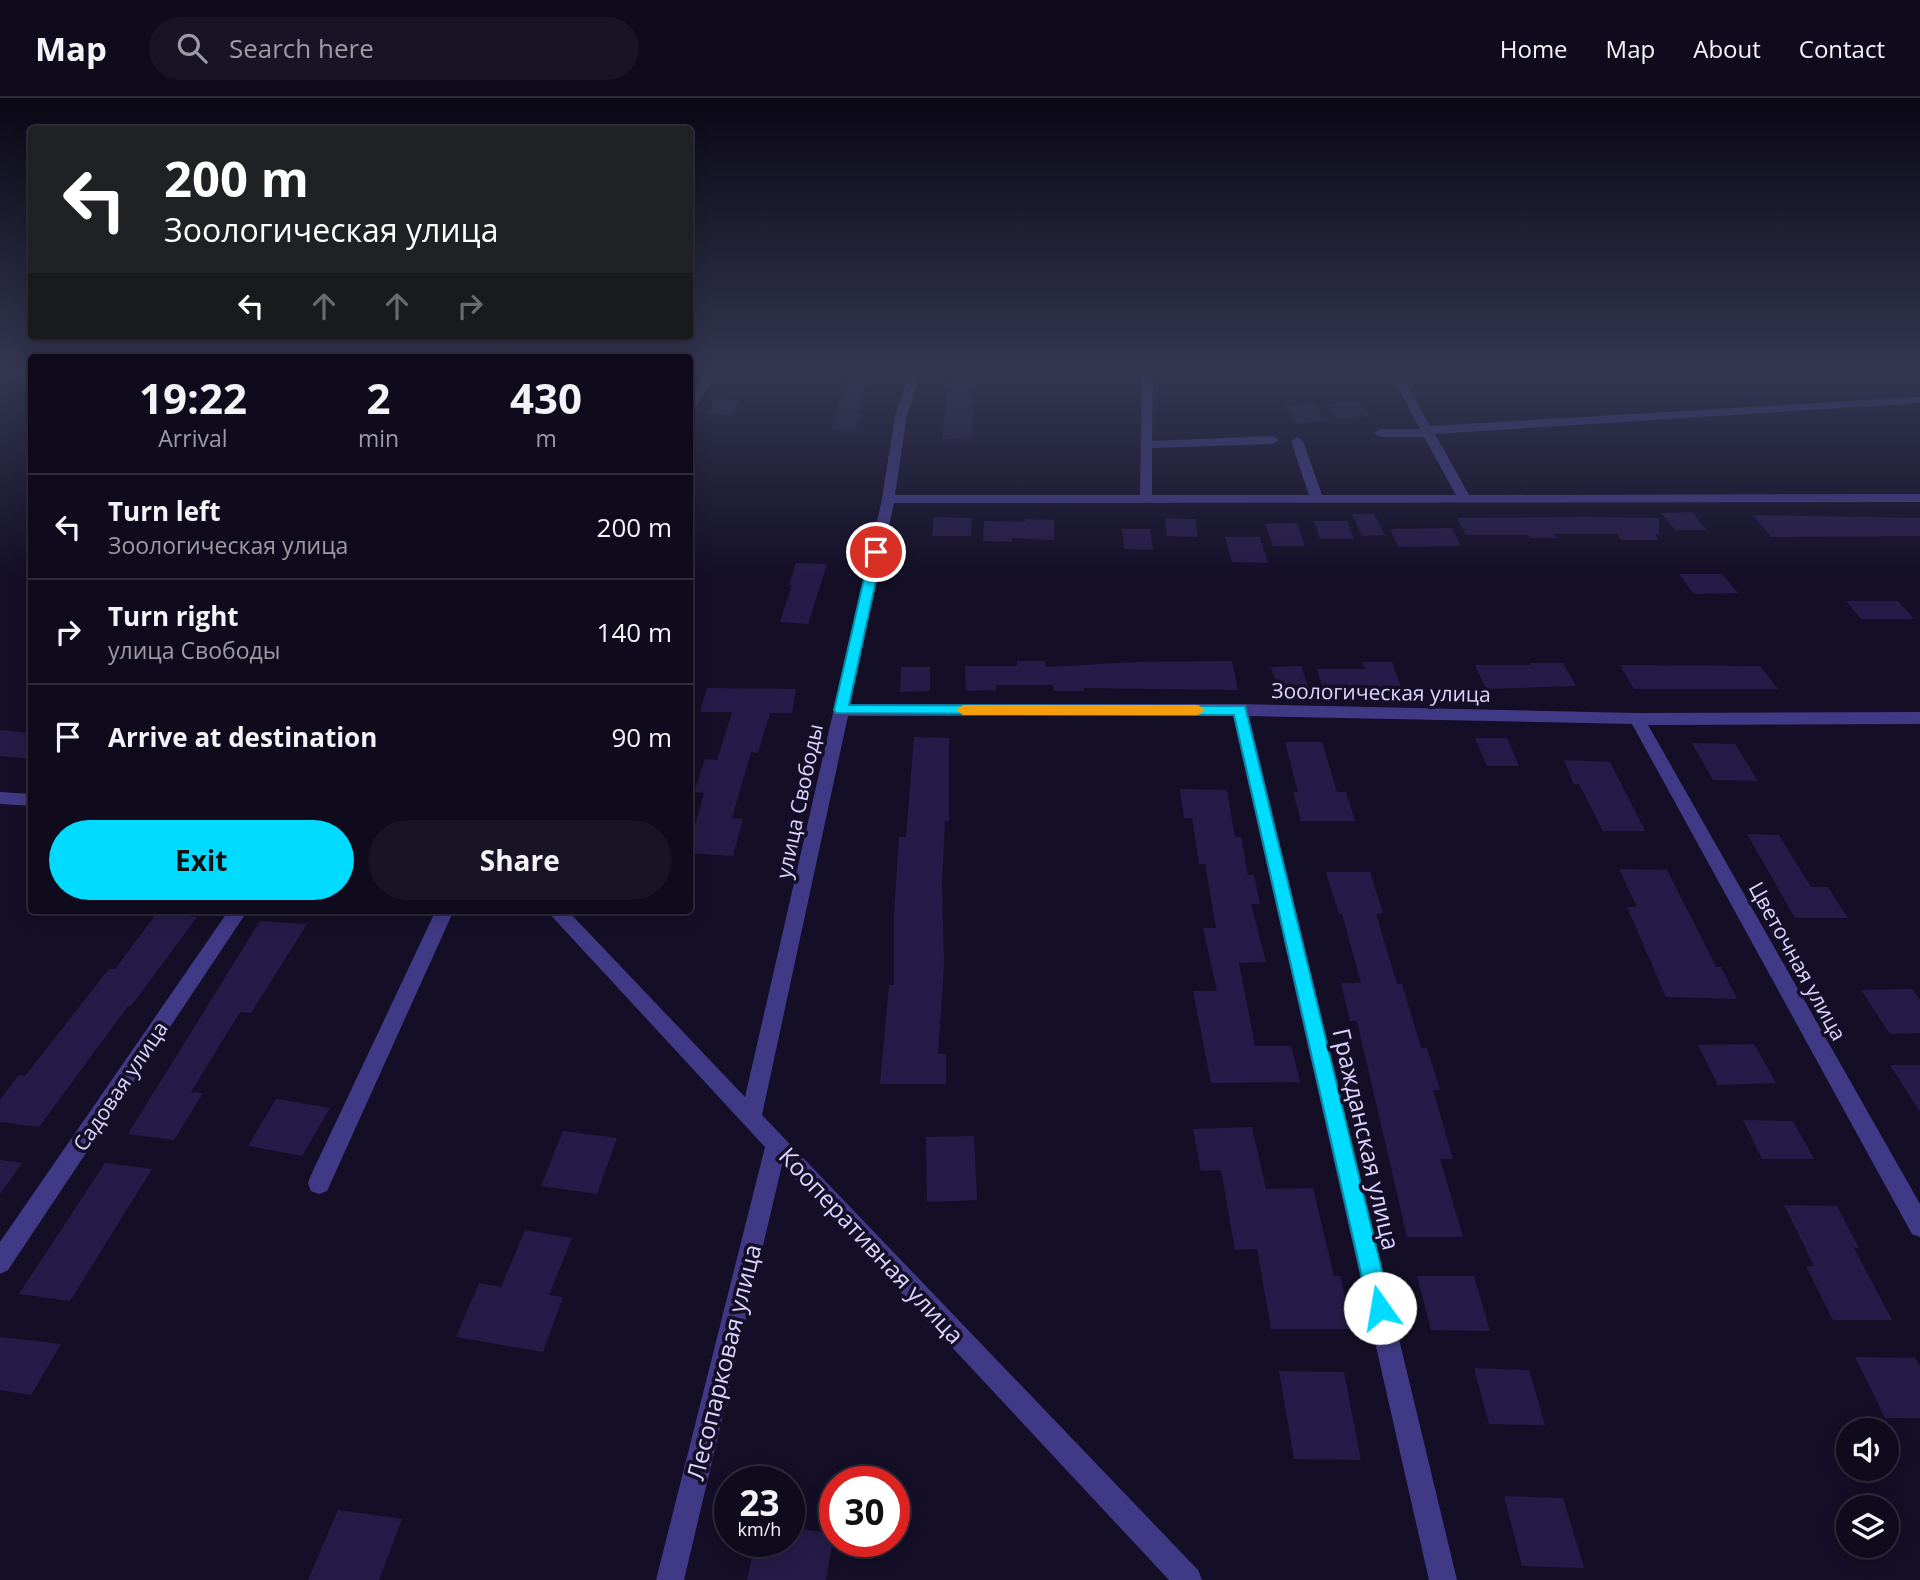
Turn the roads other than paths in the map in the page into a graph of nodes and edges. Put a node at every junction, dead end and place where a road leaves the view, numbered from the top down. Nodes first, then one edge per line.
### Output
1 (897, 440) edge
2 (1148, 440) edge
3 (1269, 440) edge
4 (1433, 440) edge
5 (1297, 441) dead end
6 (1148, 445) junction
7 (1317, 498) junction
8 (1464, 498) junction
9 (1920, 498) edge
10 (888, 499) junction
11 (1146, 499) junction
12 (841, 710) junction
13 (1240, 710) junction
14 (1920, 718) edge
15 (1637, 719) junction
16 (0, 798) edge
17 (28, 800) edge
18 (236, 914) edge
19 (442, 914) edge
20 (559, 914) edge
21 (751, 1117) junction
22 (776, 1144) junction
23 (318, 1183) dead end
24 (1920, 1226) edge
25 (0, 1262) edge
26 (670, 1580) edge
27 (1188, 1580) edge
28 (1443, 1580) edge

1 - 10 street, улица Свободы
2 - 6 street
3 - 6 street
4 - 8 street
5 - 7 street
6 - 11 street
7 - 8 street
7 - 11 street
8 - 9 street
10 - 11 street
10 - 12 street, улица Свободы
12 - 13 street, Зоологическая улица
12 - 21 street, улица Свободы
13 - 15 street, Зоологическая улица
13 - 28 street, Гражданская улица
14 - 15 street, Зоологическая улица
15 - 24 street, Цветочная улица
16 - 17 street
18 - 25 street, Садовая улица
19 - 23 street
20 - 21 street, Кооперативная улица
21 - 22 street, Кооперативная улица
22 - 26 street, Лесопарковая улица
22 - 27 street, Кооперативная улица

